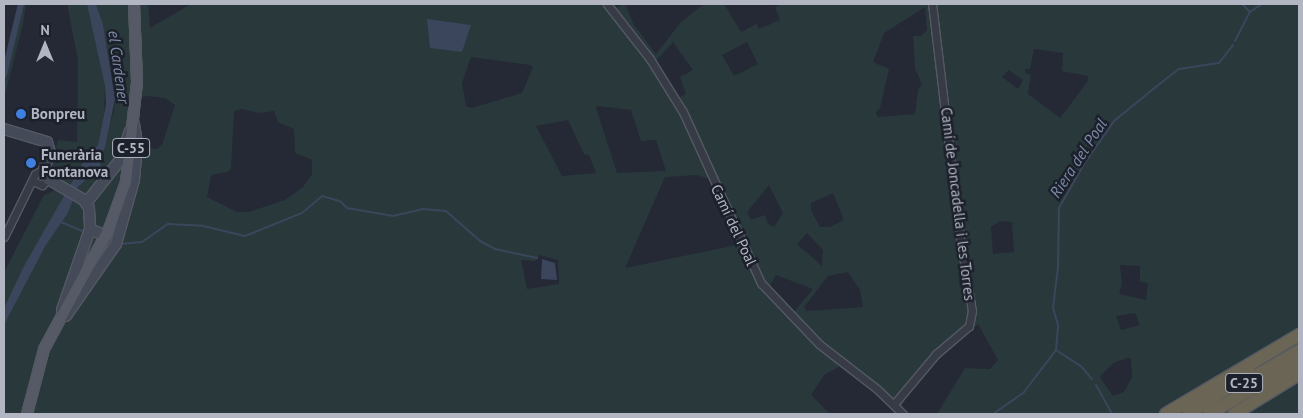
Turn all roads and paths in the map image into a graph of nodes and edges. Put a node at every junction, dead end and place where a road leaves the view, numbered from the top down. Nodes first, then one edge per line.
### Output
1 (134, 4) edge
2 (607, 4) edge
3 (932, 4) edge
4 (134, 124) junction
5 (4, 129) edge
6 (49, 178) junction
7 (33, 181) junction
8 (86, 201) junction
9 (104, 235) junction
10 (4, 237) edge
11 (62, 319) junction
12 (1299, 335) edge
13 (1299, 342) edge
14 (1299, 351) edge
15 (1299, 361) edge
16 (1299, 374) edge
17 (31, 391) junction
18 (894, 404) junction
19 (22, 414) edge
20 (30, 414) edge
21 (903, 414) edge
22 (1166, 414) edge
23 (1188, 414) edge
24 (1209, 414) edge
25 (1234, 414) edge

1 - 4 main road, C-55
2 - 18 street, Camí del Poal
3 - 18 street, Camí de Joncadella i les Torres
4 - 8 street
4 - 9 street
4 - 11 main road, C-55
5 - 6 street
6 - 7 street
6 - 7 street
6 - 8 street
7 - 10 street
8 - 9 street
9 - 11 street
9 - 11 street
11 - 17 main road, C-55
11 - 20 main road, C-55
12 - 22 highway
13 - 23 highway
14 - 23 highway, C-25
15 - 24 highway, C-25
16 - 25 highway
17 - 19 main road, C-55
17 - 20 main road, C-55
18 - 21 street, Camí del Poal

